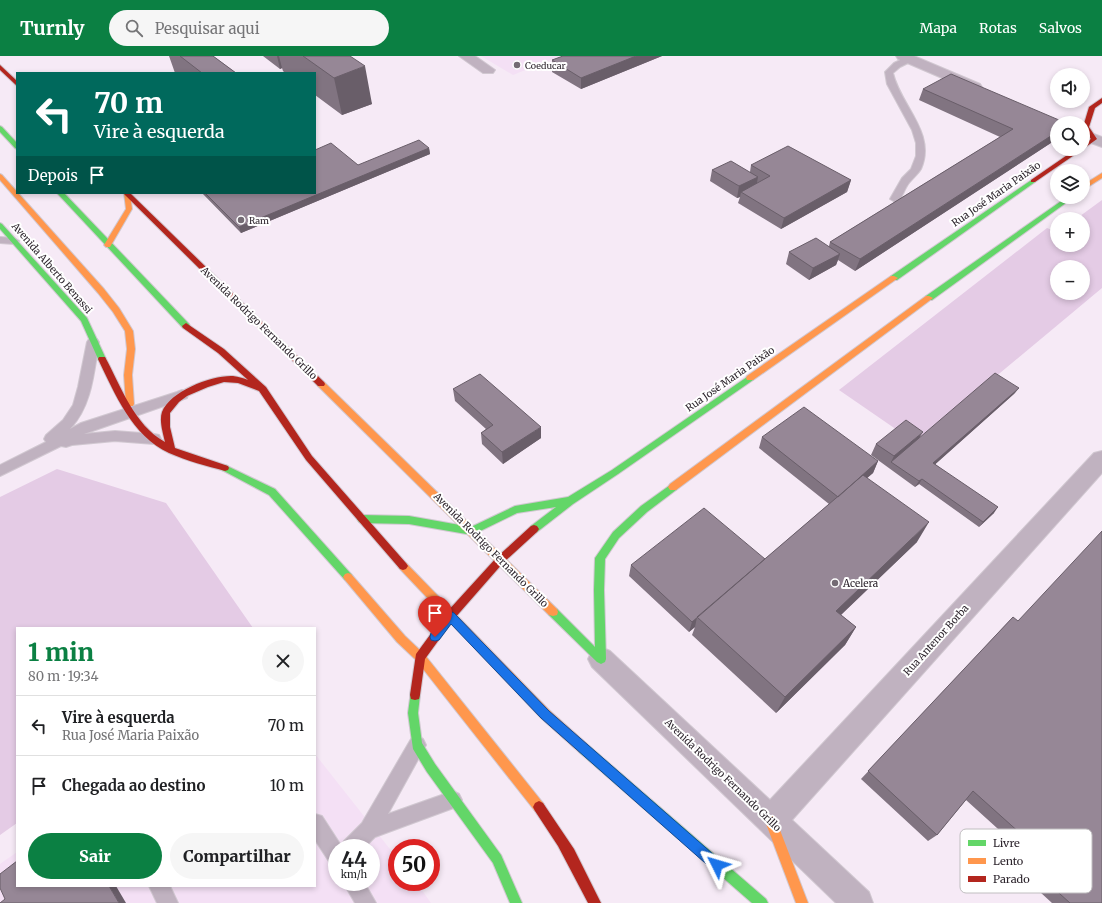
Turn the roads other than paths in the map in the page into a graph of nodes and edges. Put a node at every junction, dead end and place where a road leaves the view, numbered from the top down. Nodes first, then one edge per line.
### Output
1 (466, 56) edge
2 (909, 57) edge
3 (0, 67) edge
4 (488, 70) dead end
5 (16, 83) edge
6 (986, 92) edge
7 (1102, 100) edge
8 (0, 128) edge
9 (1091, 141) edge
10 (16, 146) edge
11 (1070, 156) edge
12 (1102, 175) edge
13 (0, 176) edge
14 (1090, 183) edge
15 (61, 194) edge
16 (127, 194) edge
17 (128, 194) edge
18 (895, 199) dead end
19 (1061, 204) edge
20 (0, 225) edge
21 (0, 240) edge
22 (14, 240) junction
23 (108, 245) junction
24 (93, 342) junction
25 (263, 389) junction
26 (185, 394) junction
27 (130, 412) junction
28 (154, 439) junction
29 (171, 450) junction
30 (28, 456) junction
31 (1102, 460) edge
32 (0, 471) edge
33 (570, 501) junction
34 (362, 519) junction
35 (472, 531) junction
36 (500, 560) junction
37 (450, 616) junction
38 (420, 657) junction
39 (601, 659) junction
40 (417, 745) junction
41 (453, 800) junction
42 (771, 821) junction
43 (316, 824) edge
44 (369, 830) junction
45 (360, 839) edge
46 (328, 842) edge
47 (160, 887) edge
48 (359, 891) edge
49 (168, 903) edge
50 (366, 903) edge
51 (516, 903) edge
52 (595, 903) edge
53 (762, 903) edge
54 (802, 903) edge
55 (858, 903) edge

1 - 4 street
2 - 6 street
2 - 18 lane
3 - 5 street
7 - 9 street
8 - 10 street
11 - 33 street, Rua José Maria Paixão
12 - 14 street
13 - 27 street
15 - 23 street
16 - 23 street
17 - 35 street, Avenida Rodrigo Fernando Grillo
19 - 39 street
20 - 22 street, Avenida Alberto Benassi
21 - 22 lane
22 - 24 street, Avenida Alberto Benassi
23 - 25 street
24 - 27 street, Avenida Alberto Benassi
24 - 30 lane
25 - 26 street
25 - 34 street
26 - 27 lane
26 - 29 street
27 - 28 street, Avenida Alberto Benassi
27 - 30 lane
28 - 29 street, Avenida Alberto Benassi
28 - 30 lane
29 - 38 street, Avenida Alberto Benassi
30 - 32 lane
31 - 42 street, Rua Antenor Borba
33 - 35 street
33 - 36 street, Rua José Maria Paixão
34 - 35 street
34 - 37 street
35 - 36 street, Avenida Rodrigo Fernando Grillo
36 - 37 street, Rua José Maria Paixão
36 - 39 street, Avenida Rodrigo Fernando Grillo
37 - 38 street, Rua José Maria Paixão
37 - 53 street
38 - 40 street
38 - 52 street, Avenida Alberto Benassi
39 - 42 street, Avenida Rodrigo Fernando Grillo
40 - 41 street
40 - 44 lane
41 - 44 lane
41 - 51 street
42 - 54 street
42 - 55 street, Avenida Rodrigo Fernando Grillo
43 - 46 lane
44 - 45 lane
47 - 49 lane
48 - 50 lane

